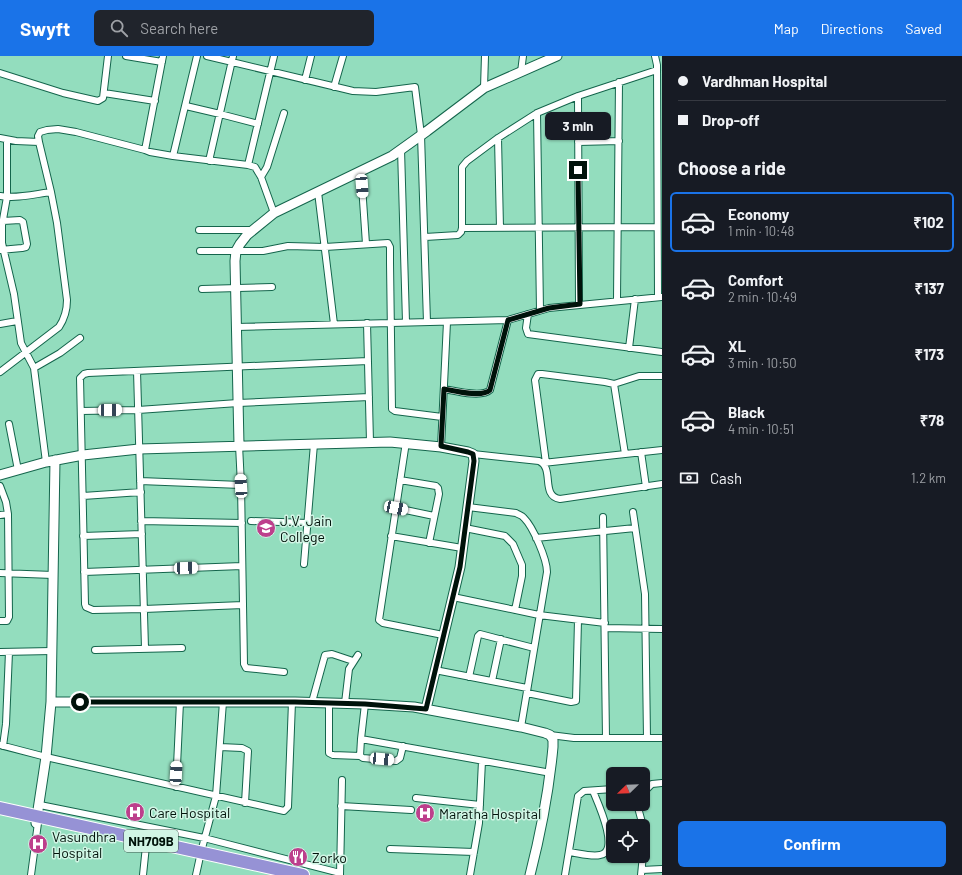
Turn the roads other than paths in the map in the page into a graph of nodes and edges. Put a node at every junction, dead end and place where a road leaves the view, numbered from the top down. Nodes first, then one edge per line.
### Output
1 (108, 56) edge
2 (126, 56) edge
3 (197, 56) edge
4 (207, 56) edge
5 (274, 56) edge
6 (311, 56) edge
7 (343, 56) edge
8 (485, 56) edge
9 (523, 56) edge
10 (557, 56) edge
11 (655, 56) edge
12 (163, 59) edge
13 (232, 59) edge
14 (657, 70) junction
15 (270, 72) junction
16 (521, 72) junction
17 (0, 73) edge
18 (306, 80) junction
19 (619, 82) junction
20 (334, 87) junction
21 (484, 88) junction
22 (104, 93) junction
23 (578, 96) junction
24 (156, 101) junction
25 (186, 106) junction
26 (284, 113) dead end
27 (537, 113) junction
28 (220, 114) junction
29 (258, 124) junction
30 (422, 135) junction
31 (0, 138) edge
32 (498, 138) junction
33 (7, 140) junction
34 (619, 141) junction
35 (39, 142) junction
36 (578, 142) junction
37 (401, 149) junction
38 (145, 150) junction
39 (173, 156) junction
40 (210, 161) junction
41 (248, 165) junction
42 (361, 171) junction
43 (261, 177) junction
44 (51, 192) junction
45 (318, 192) junction
46 (3, 196) edge
47 (274, 213) junction
48 (4, 221) junction
49 (578, 226) junction
50 (618, 226) junction
51 (539, 227) junction
52 (657, 227) junction
53 (462, 228) junction
54 (500, 228) junction
55 (199, 230) dead end
56 (254, 230) junction
57 (425, 237) junction
58 (366, 244) junction
59 (325, 247) junction
60 (1, 250) edge
61 (200, 251) dead end
62 (236, 251) junction
63 (235, 288) junction
64 (272, 288) dead end
65 (202, 289) dead end
66 (660, 297) edge
67 (635, 299) junction
68 (617, 300) junction
69 (580, 304) junction
70 (540, 310) junction
71 (528, 314) junction
72 (508, 320) junction
73 (17, 321) junction
74 (392, 322) junction
75 (406, 322) junction
76 (427, 322) junction
77 (447, 322) junction
78 (367, 323) junction
79 (0, 324) edge
80 (334, 324) junction
81 (236, 327) junction
82 (80, 338) dead end
83 (629, 348) junction
84 (25, 352) junction
85 (662, 352) edge
86 (368, 361) junction
87 (238, 366) junction
88 (34, 368) junction
89 (137, 370) junction
90 (0, 372) edge
91 (662, 376) edge
92 (614, 384) junction
93 (444, 389) junction
94 (369, 397) junction
95 (238, 403) junction
96 (138, 410) junction
97 (81, 411) junction
98 (442, 417) junction
99 (9, 424) dead end
100 (370, 442) junction
101 (406, 442) junction
102 (314, 444) junction
103 (239, 445) junction
104 (441, 446) junction
105 (139, 449) junction
106 (662, 450) edge
107 (641, 452) junction
108 (473, 454) junction
109 (625, 454) junction
110 (82, 455) junction
111 (51, 461) junction
112 (544, 463) junction
113 (18, 470) junction
114 (0, 475) edge
115 (400, 480) junction
116 (140, 481) junction
117 (662, 484) edge
118 (0, 486) edge
119 (241, 486) junction
120 (646, 487) junction
121 (141, 492) junction
122 (83, 496) junction
123 (468, 507) junction
124 (396, 508) junction
125 (633, 512) dead end
126 (8, 514) junction
127 (0, 515) edge
128 (434, 516) junction
129 (603, 517) dead end
130 (141, 521) junction
131 (251, 521) dead end
132 (242, 523) junction
133 (307, 523) junction
134 (465, 528) junction
135 (635, 528) junction
136 (603, 531) junction
137 (142, 534) junction
138 (83, 536) junction
139 (391, 536) junction
140 (536, 538) junction
141 (429, 543) junction
142 (462, 548) junction
143 (304, 564) dead end
144 (242, 566) junction
145 (143, 570) junction
146 (84, 572) junction
147 (0, 573) edge
148 (8, 573) junction
149 (53, 575) junction
150 (452, 596) junction
151 (243, 605) junction
152 (144, 609) junction
153 (515, 610) junction
154 (539, 615) junction
155 (578, 620) junction
156 (0, 621) edge
157 (605, 626) junction
158 (646, 628) junction
159 (662, 628) edge
160 (444, 635) junction
161 (501, 639) junction
162 (145, 648) junction
163 (182, 648) dead end
164 (534, 648) junction
165 (96, 650) dead end
166 (52, 651) junction
167 (0, 652) edge
168 (9, 652) junction
169 (358, 655) dead end
170 (353, 661) junction
171 (435, 670) junction
172 (284, 672) dead end
173 (469, 677) junction
174 (492, 681) junction
175 (0, 690) edge
176 (8, 690) junction
177 (527, 691) junction
178 (51, 702) junction
179 (180, 702) junction
180 (223, 702) junction
181 (292, 702) junction
182 (312, 702) junction
183 (329, 703) junction
184 (345, 703) junction
185 (365, 704) junction
186 (426, 709) junction
187 (521, 726) junction
188 (550, 736) junction
189 (606, 738) junction
190 (647, 738) junction
191 (662, 738) edge
192 (361, 739) junction
193 (1, 745) edge
194 (403, 746) junction
195 (220, 747) junction
196 (360, 756) junction
197 (46, 757) junction
198 (482, 761) junction
199 (550, 773) junction
200 (342, 780) dead end
201 (662, 783) edge
202 (650, 786) edge
203 (176, 787) junction
204 (606, 789) edge
205 (593, 790) junction
206 (216, 796) junction
207 (416, 798) dead end
208 (245, 803) junction
209 (480, 804) junction
210 (341, 806) junction
211 (0, 808) edge
212 (411, 810) dead end
213 (639, 811) edge
214 (0, 815) edge
215 (38, 817) junction
216 (204, 838) junction
217 (146, 846) junction
218 (390, 849) dead end
219 (474, 852) junction
220 (569, 852) junction
221 (200, 855) junction
222 (662, 869) edge
223 (641, 872) edge
224 (277, 873) edge
225 (340, 874) edge
226 (31, 875) edge
227 (143, 875) edge
228 (196, 875) edge
229 (303, 875) edge
230 (470, 875) edge
231 (530, 875) edge
232 (565, 875) edge

1 - 22 street
2 - 12 street
3 - 25 street
4 - 13 street
5 - 15 street
6 - 18 street
7 - 20 street
8 - 21 street
9 - 16 street
10 - 16 street
11 - 14 street
12 - 24 street
13 - 15 street
13 - 28 street
14 - 19 street
14 - 52 street
15 - 18 street
15 - 29 street
16 - 21 street
17 - 22 street
18 - 20 street
19 - 23 street
19 - 34 street
20 - 30 street
21 - 30 street
22 - 24 street
23 - 27 street
23 - 36 street
24 - 38 street
25 - 28 street
25 - 39 street
26 - 43 street
27 - 32 street
27 - 51 street
28 - 29 street
28 - 40 street
29 - 41 street
30 - 37 street
30 - 57 street
31 - 33 street
32 - 53 street
32 - 54 street
33 - 35 street
33 - 46 street
34 - 36 street
34 - 50 street
35 - 38 street
35 - 44 street
36 - 49 street
37 - 42 street
37 - 75 street
38 - 39 street
39 - 40 street
40 - 41 street
41 - 43 street
42 - 45 street
42 - 58 street
43 - 47 street
44 - 46 street
44 - 84 street
45 - 47 street
45 - 59 street
46 - 48 street
47 - 56 street
48 - 60 street
48 - 60 street
49 - 50 street
49 - 51 street
49 - 69 street
50 - 52 street
50 - 68 street
51 - 54 street
51 - 70 street
52 - 66 street
53 - 54 street
53 - 57 street
55 - 56 street
56 - 62 street
57 - 76 street
58 - 59 street
58 - 74 street
59 - 62 street
59 - 80 street
60 - 73 street
61 - 62 street
62 - 63 street
63 - 64 street
63 - 65 street
63 - 81 street
66 - 67 street
67 - 68 street
67 - 83 street
68 - 69 street
69 - 70 street
70 - 71 street
71 - 72 street
71 - 83 street
72 - 77 street
72 - 93 street
73 - 79 street
73 - 84 street
74 - 75 street
74 - 78 street
74 - 98 street
75 - 76 street
76 - 77 street
77 - 93 street
78 - 80 street
78 - 86 street
80 - 81 street
81 - 87 street
82 - 88 street
83 - 85 street
84 - 88 street
84 - 90 street
86 - 87 street
86 - 94 street
87 - 89 street
87 - 95 street
88 - 111 street
89 - 96 street
89 - 97 street
91 - 92 street
92 - 109 street
92 - 112 street
93 - 98 street
94 - 95 street
94 - 100 street
95 - 96 street
95 - 103 street
96 - 97 street
96 - 105 street
97 - 110 street
98 - 104 street
99 - 113 street
100 - 101 street
100 - 102 street
101 - 104 street
101 - 115 street
102 - 103 street
102 - 133 street
103 - 105 street
103 - 119 street
104 - 108 street
105 - 110 street
105 - 116 street
106 - 107 street
107 - 109 street
107 - 120 street
108 - 112 street
108 - 123 street
109 - 112 street
110 - 111 street
110 - 122 street
111 - 113 street
111 - 149 street
112 - 120 street
113 - 114 street
115 - 124 street
115 - 128 street
116 - 119 street
116 - 121 street
117 - 120 street
118 - 126 street
119 - 132 street
121 - 122 street
121 - 130 street
122 - 138 street
123 - 134 street
123 - 140 street
124 - 128 street
124 - 139 street
125 - 135 street
126 - 127 street
126 - 148 street
128 - 141 street
129 - 136 street
130 - 132 street
130 - 137 street
131 - 133 street
132 - 144 street
133 - 143 street
134 - 142 street
134 - 153 street
135 - 136 street
135 - 158 street
136 - 140 street
136 - 157 street
137 - 138 street
137 - 145 street
138 - 146 street
139 - 141 street
139 - 160 street
140 - 154 street
141 - 142 street
142 - 150 street
144 - 145 street
144 - 151 street
145 - 146 street
145 - 152 street
146 - 152 street
147 - 148 street
148 - 149 street
148 - 156 street
149 - 166 street
150 - 153 street
150 - 160 street
151 - 152 street
151 - 172 street
152 - 162 street
153 - 154 street
154 - 155 street
154 - 164 street
155 - 157 street
155 - 177 street
157 - 158 street
157 - 189 street
158 - 159 street
158 - 190 street
160 - 171 street
161 - 164 street
161 - 173 street
161 - 174 street
162 - 163 street
162 - 165 street
164 - 177 street
166 - 168 street
166 - 178 street
167 - 168 street
168 - 176 street
169 - 170 street
170 - 182 street
170 - 184 street
171 - 173 street
171 - 186 street
173 - 174 street
174 - 177 street
175 - 176 street
176 - 193 street
177 - 187 street
178 - 179 street
178 - 197 street
179 - 180 street
179 - 203 street
180 - 181 street
180 - 195 street
181 - 182 street
181 - 208 street
182 - 183 street
183 - 184 street
183 - 196 street
184 - 185 street
185 - 186 street
185 - 192 street
186 - 187 street
187 - 188 street
188 - 189 street
188 - 199 street
189 - 190 street
190 - 191 street
192 - 194 street
192 - 196 street
193 - 197 street
194 - 196 street
194 - 198 street
195 - 206 street
195 - 208 street
197 - 203 street
197 - 215 street
198 - 199 street
198 - 209 street
199 - 231 street
200 - 210 street
201 - 202 street
203 - 206 street
204 - 205 street
205 - 220 street
205 - 220 street
206 - 208 street
206 - 216 street
207 - 209 street
209 - 219 street
210 - 212 street
210 - 225 street
211 - 215 highway, NH709B
213 - 223 street
214 - 215 highway, NH709B
215 - 216 street
215 - 217 highway, NH709B
215 - 221 highway, NH709B
215 - 226 street
216 - 221 street
216 - 225 street
217 - 221 highway, NH709B
217 - 227 street
218 - 219 street
219 - 230 street
220 - 232 street
221 - 224 highway, NH709B
221 - 228 street
222 - 223 street
224 - 229 highway, NH709B

